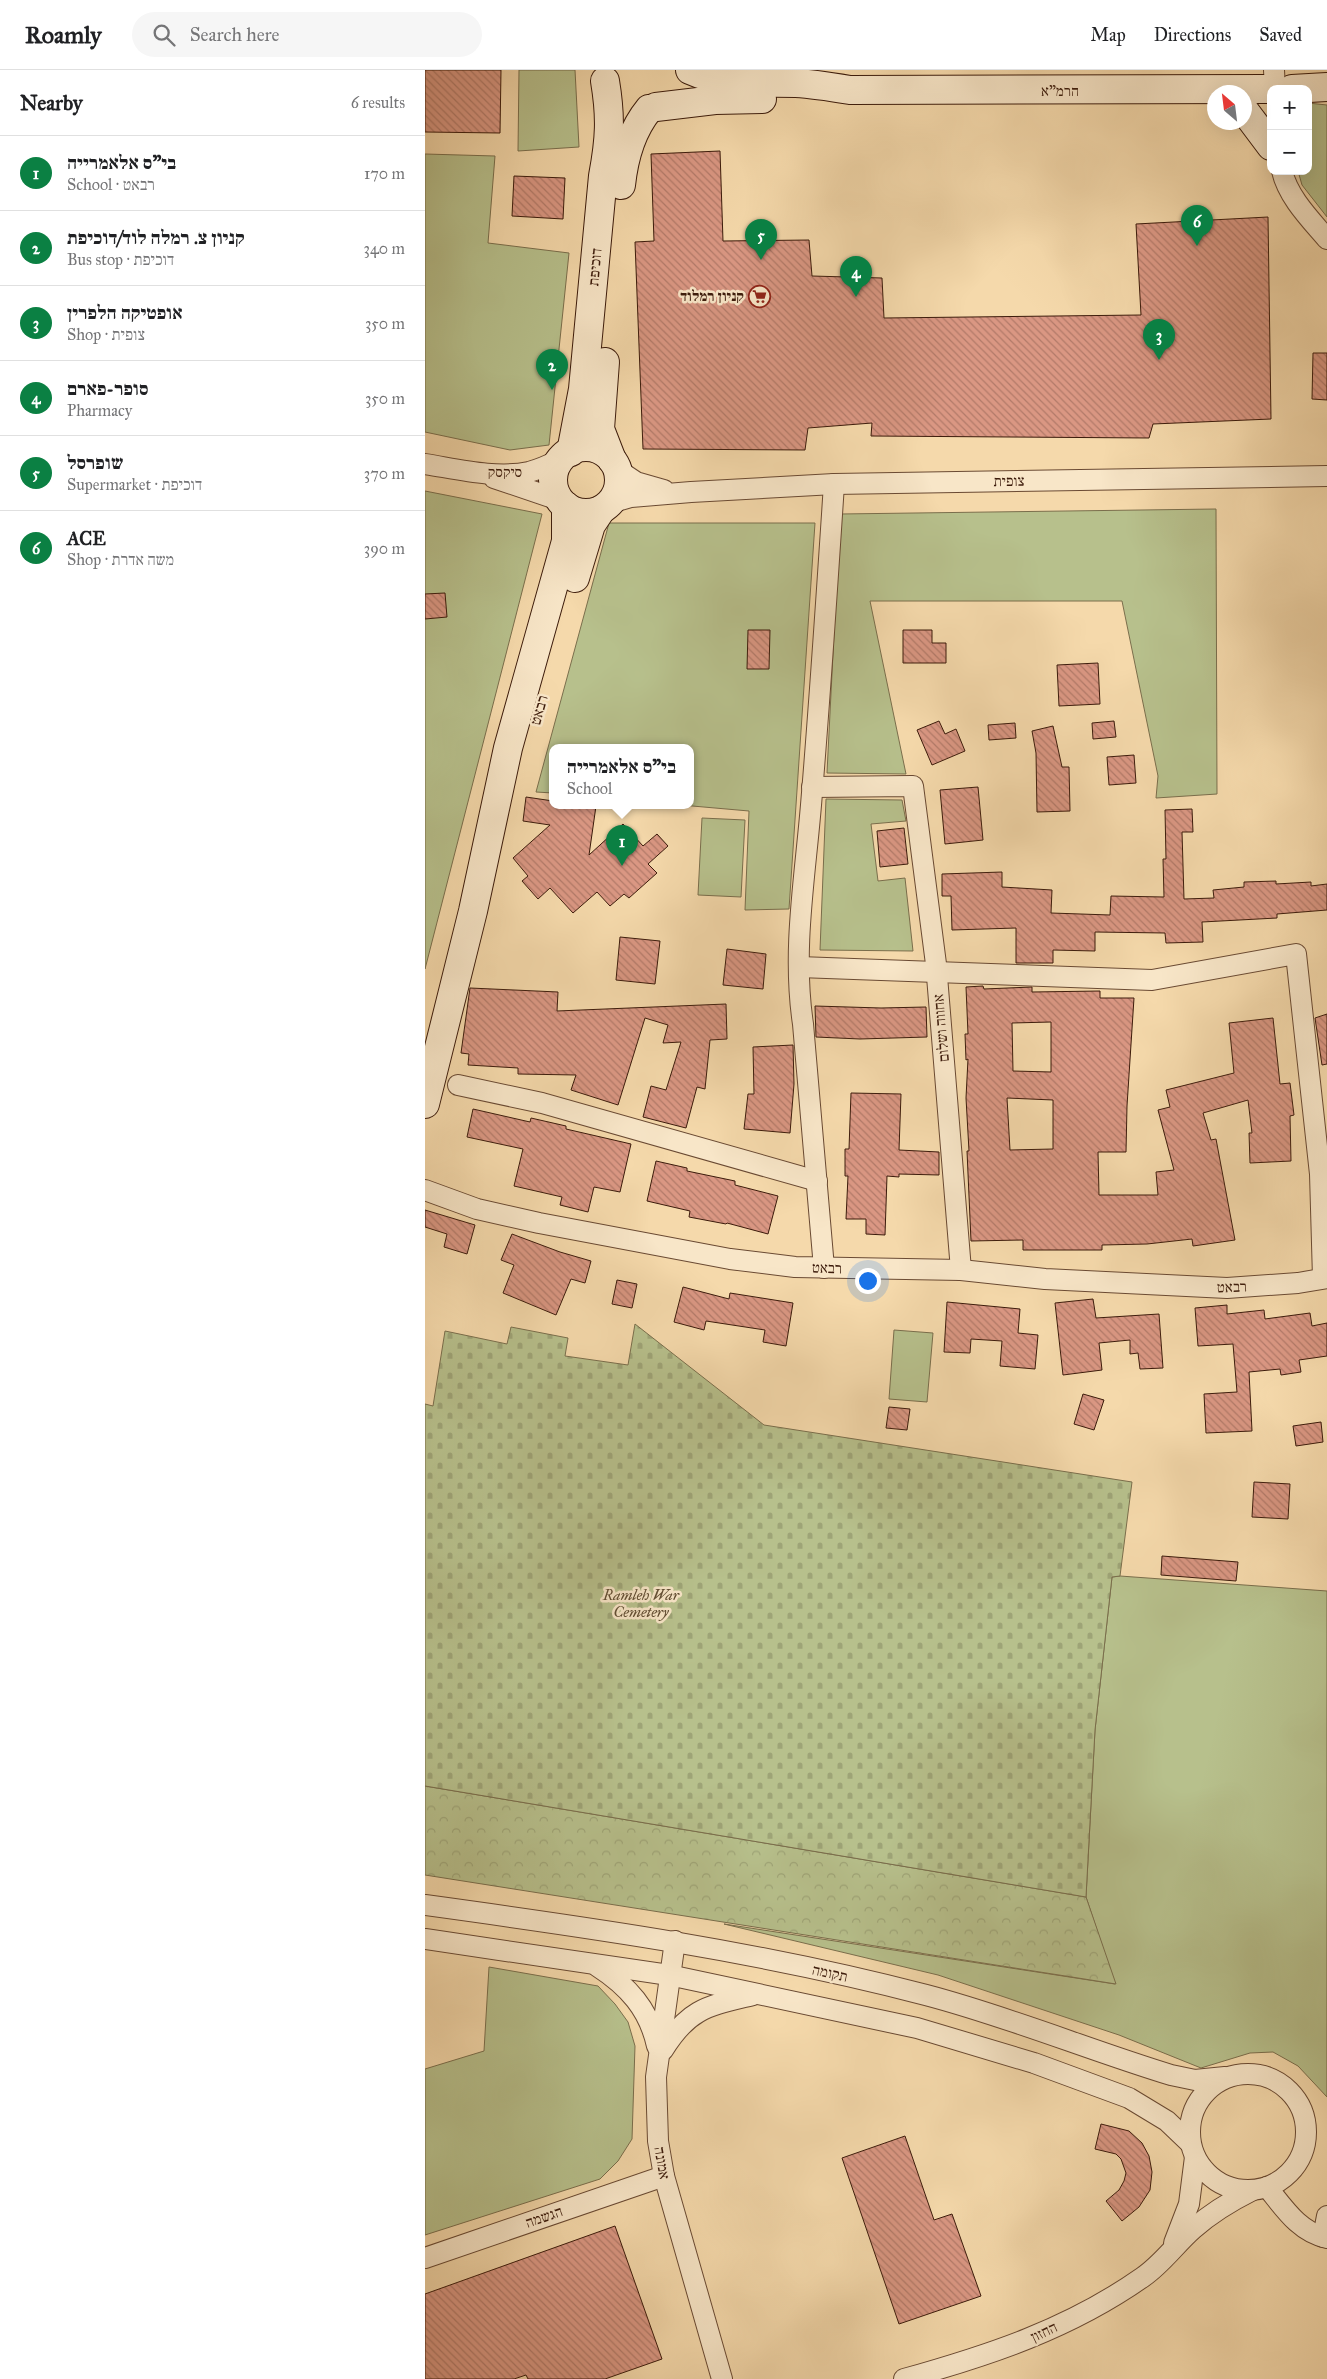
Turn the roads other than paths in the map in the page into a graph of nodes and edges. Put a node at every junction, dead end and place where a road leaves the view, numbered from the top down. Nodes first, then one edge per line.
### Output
1 (674, 70) edge
2 (690, 70) edge
3 (1274, 70) edge
4 (606, 76) edge
5 (1275, 85) edge
6 (1312, 88) edge
7 (1325, 88) edge
8 (1267, 89) edge
9 (850, 90) junction
10 (1252, 90) edge
11 (1207, 92) edge
12 (652, 108) junction
13 (1252, 120) edge
14 (1267, 140) edge
15 (1283, 175) edge
16 (1327, 239) edge
17 (566, 455) junction
18 (425, 464) edge
19 (615, 465) junction
20 (475, 472) junction
21 (1327, 476) edge
22 (834, 484) junction
23 (691, 492) junction
24 (563, 503) junction
25 (606, 506) junction
26 (812, 788) junction
27 (473, 911) junction
28 (799, 966) junction
29 (937, 973) junction
30 (459, 1085) dead end
31 (425, 1104) edge
32 (817, 1181) junction
33 (425, 1190) edge
34 (825, 1268) junction
35 (961, 1270) junction
36 (1325, 1278) edge
37 (425, 1905) edge
38 (425, 1940) edge
39 (675, 1941) junction
40 (593, 1964) junction
41 (669, 1975) junction
42 (759, 1994) junction
43 (659, 2056) junction
44 (1225, 2078) junction
45 (1192, 2150) junction
46 (664, 2176) junction
47 (1260, 2189) junction
48 (1327, 2216) edge
49 (1325, 2237) edge
50 (1168, 2253) junction
51 (425, 2258) edge
52 (722, 2379) edge
53 (904, 2379) edge

1 - 12 street, דוכיפת
2 - 9 street, הרמ"א
3 - 5 street
4 - 12 street, הרמ"א
4 - 17 street, דוכיפת
6 - 7 street
8 - 10 street, הרמ"א
9 - 11 street, הרמ"א
9 - 12 street, הרמ"א
12 - 19 street, דוכיפת
13 - 14 street
15 - 16 street
17 - 19 street
17 - 20 street, סיקסק
17 - 24 street
18 - 20 street, סיקסק
19 - 23 street, צופית
19 - 25 street
20 - 24 street, סיקסק
21 - 22 street, צופית
22 - 23 street, צופית
22 - 26 street
23 - 25 street, צופית
24 - 25 street
24 - 27 street, רבאט
25 - 27 street, רבאט
26 - 28 street
26 - 29 street, אחווה ושלום
27 - 31 street, רבאט
28 - 29 street
28 - 32 street
29 - 35 street, אחווה ושלום
29 - 36 street
30 - 32 street
32 - 34 street
33 - 34 street, רבאט
34 - 35 street, רבאט
35 - 36 street, רבאט
37 - 39 street, תקומה
38 - 40 street
39 - 41 street, אמונה
39 - 44 street, תקומה
40 - 41 street
40 - 43 street
41 - 42 street
41 - 43 street, אמונה
42 - 43 street
42 - 45 street
43 - 46 street, אמונה
44 - 45 street
44 - 47 street
45 - 47 street
45 - 50 street, החזון
46 - 51 street, הגשמה
46 - 52 street, אמונה
47 - 49 street
47 - 50 street, החזון
48 - 49 street
50 - 53 street, החזון

